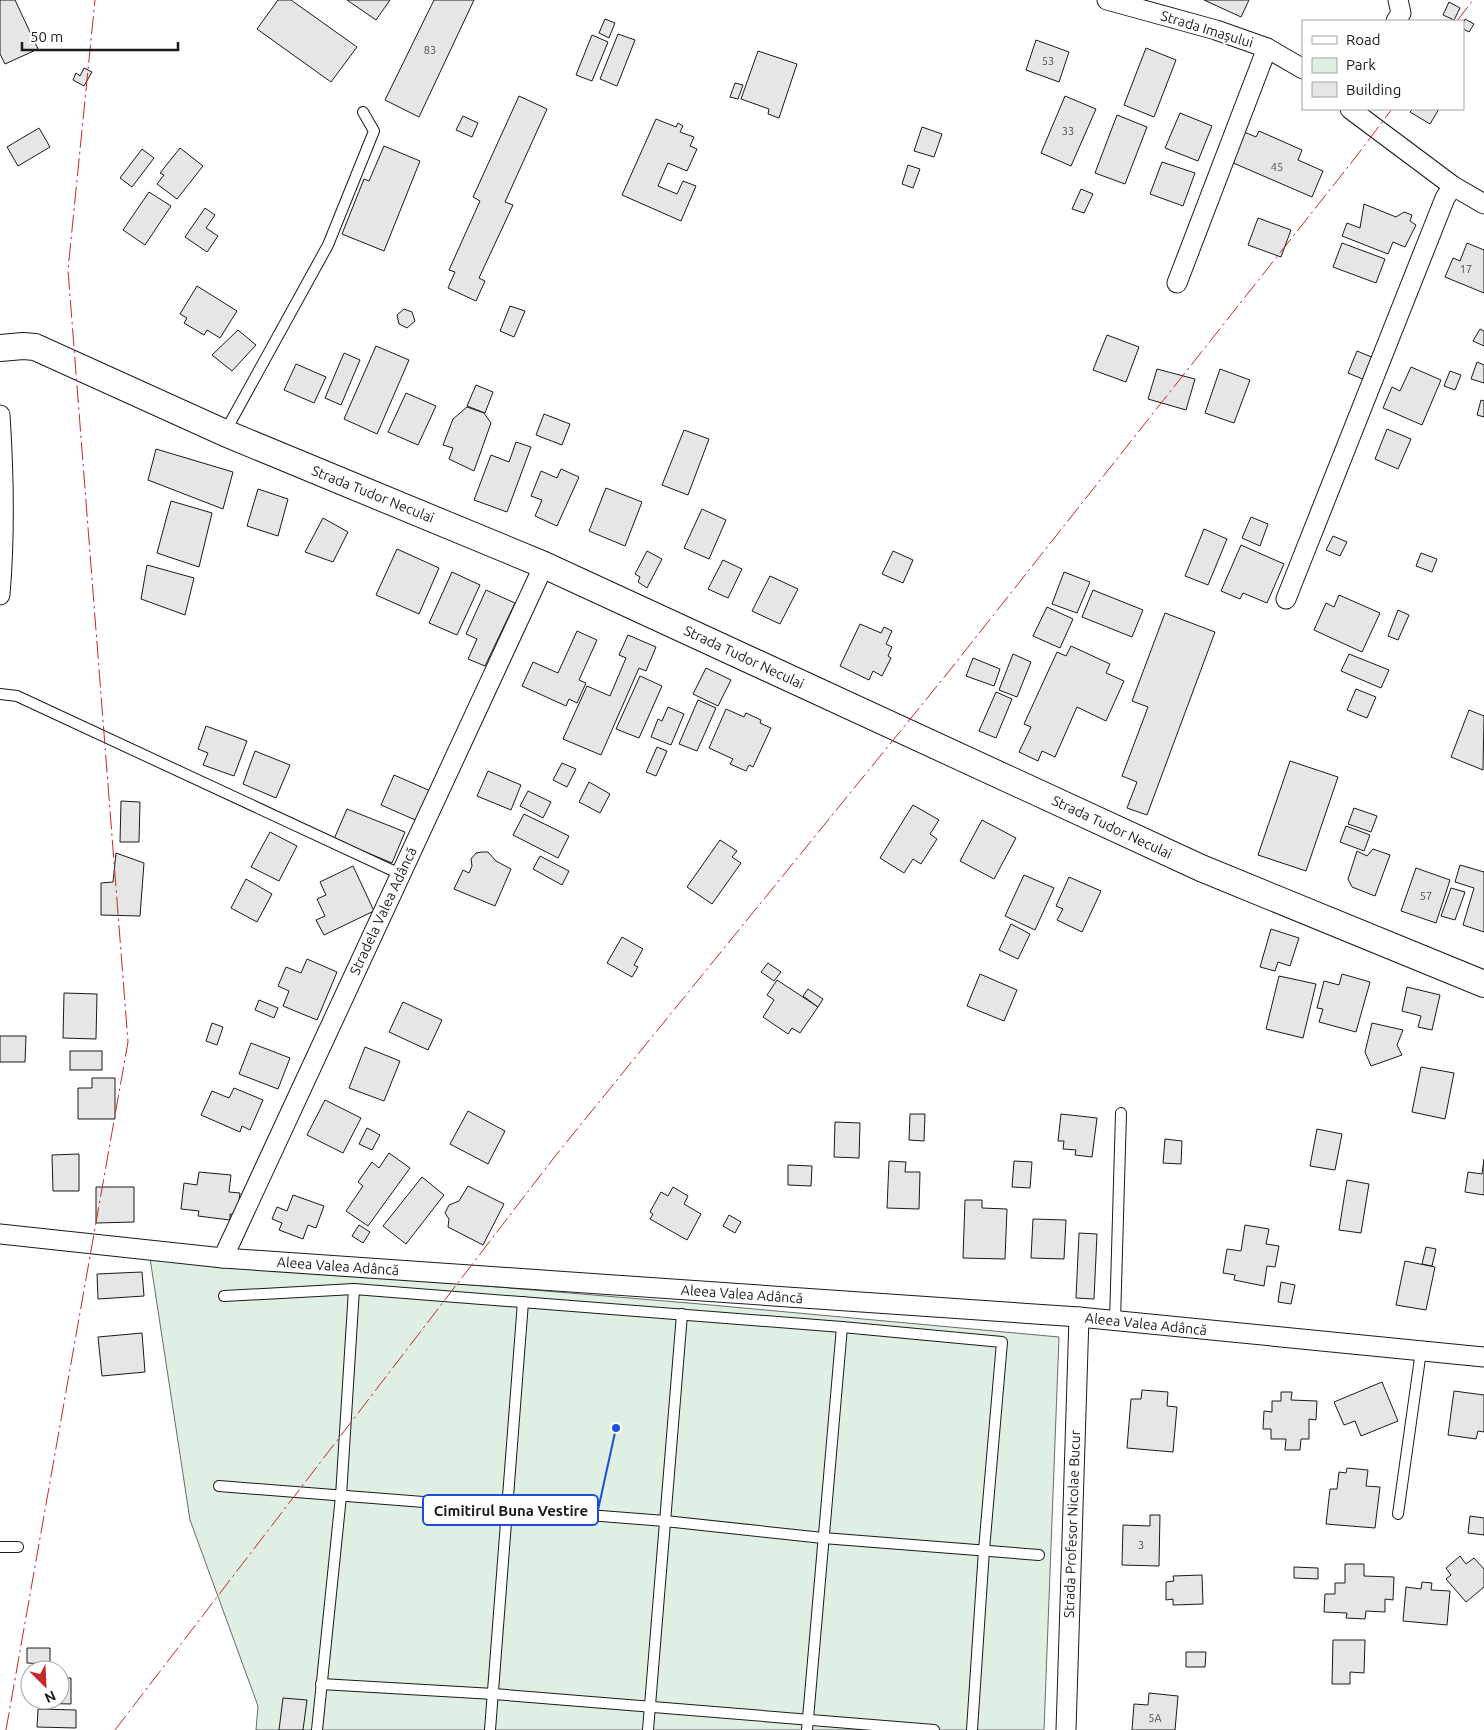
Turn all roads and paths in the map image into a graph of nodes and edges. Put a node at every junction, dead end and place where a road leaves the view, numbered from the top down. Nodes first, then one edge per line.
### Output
1 (1107, 0) edge
2 (1398, 0) edge
3 (1397, 20) edge
4 (1267, 48) junction
5 (1302, 68) edge
6 (1351, 110) edge
7 (363, 112) dead end
8 (1453, 186) junction
9 (1484, 204) edge
10 (1177, 283) dead end
11 (0, 348) edge
12 (0, 415) edge
13 (225, 433) junction
14 (544, 565) junction
15 (0, 595) edge
16 (1286, 599) dead end
17 (0, 694) edge
18 (400, 874) junction
19 (1484, 984) edge
20 (1121, 1112) dead end
21 (0, 1234) edge
22 (223, 1258) junction
23 (354, 1289) junction
24 (224, 1296) dead end
25 (523, 1302) junction
26 (682, 1314) junction
27 (1079, 1317) junction
28 (1115, 1321) junction
29 (842, 1327) junction
30 (1421, 1351) junction
31 (1484, 1357) edge
32 (219, 1486) dead end
33 (340, 1496) junction
34 (506, 1508) junction
35 (1398, 1514) dead end
36 (666, 1521) junction
37 (823, 1538) junction
38 (0, 1547) edge
39 (18, 1548) dead end
40 (984, 1550) junction
41 (1039, 1555) dead end
42 (321, 1684) junction
43 (494, 1694) junction
44 (650, 1707) junction
45 (808, 1719) junction
46 (317, 1730) edge
47 (490, 1730) edge
48 (648, 1730) edge
49 (808, 1730) edge
50 (934, 1730) edge
51 (972, 1730) edge
52 (1066, 1730) edge

1 - 4 street, Strada Imașului
2 - 3 street
4 - 5 street, Strada Imașului
4 - 10 street
6 - 8 street
7 - 13 lane
8 - 9 street
8 - 16 street
11 - 13 street, Strada Tudor Neculai
12 - 15 street
13 - 14 street, Strada Tudor Neculai
14 - 18 street, Stradela Valea Adâncă
14 - 19 street, Strada Tudor Neculai
17 - 18 lane
18 - 22 street, Stradela Valea Adâncă
20 - 28 lane
21 - 22 street, Aleea Valea Adâncă
22 - 27 street, Aleea Valea Adâncă
23 - 24 lane
23 - 25 lane
23 - 33 lane
25 - 26 lane
25 - 34 lane
26 - 29 lane
26 - 36 lane
27 - 28 street, Aleea Valea Adâncă
27 - 52 street, Strada Profesor Nicolae Bucur
28 - 30 street, Aleea Valea Adâncă
29 - 37 lane
29 - 40 lane
30 - 31 street, Aleea Valea Adâncă
30 - 35 lane
32 - 33 lane
33 - 34 lane
33 - 42 lane
34 - 36 lane
34 - 43 lane
36 - 37 lane
36 - 44 lane
37 - 40 lane
37 - 45 lane
38 - 39 lane
40 - 41 lane
40 - 51 lane
42 - 43 lane
42 - 46 lane
43 - 44 lane
43 - 47 lane
44 - 45 lane
44 - 48 lane
45 - 49 lane
45 - 50 lane

